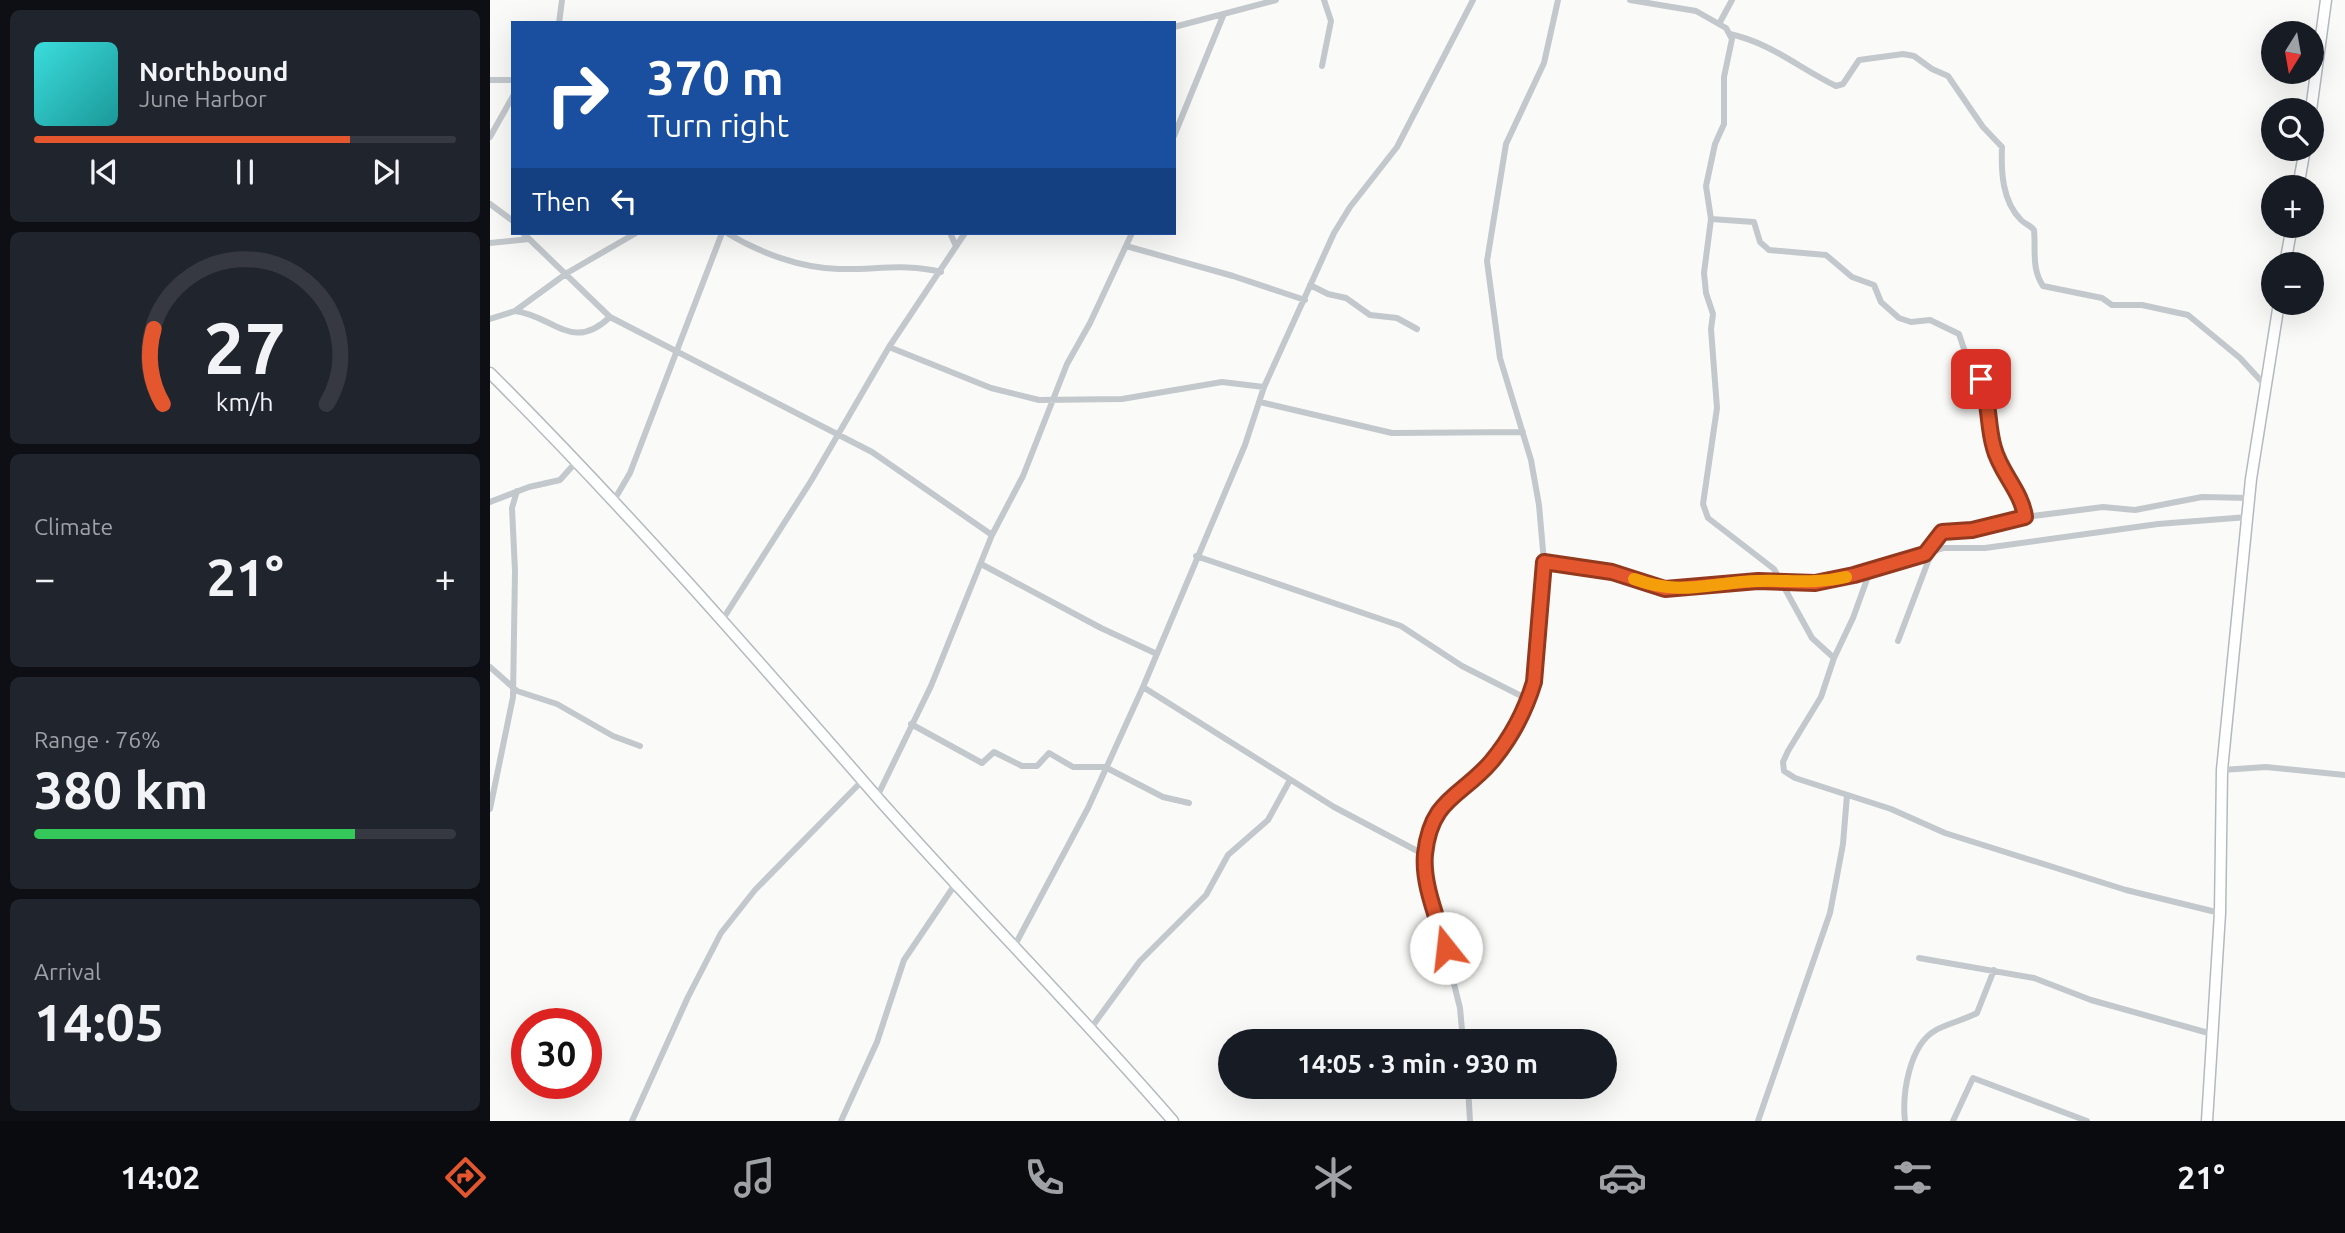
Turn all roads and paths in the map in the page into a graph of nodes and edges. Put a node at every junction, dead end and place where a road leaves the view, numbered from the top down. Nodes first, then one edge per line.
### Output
1 (562, 0) edge
2 (1276, 0) edge
3 (1324, 0) edge
4 (1473, 0) edge
5 (1558, 0) edge
6 (1630, 0) edge
7 (1732, 0) edge
8 (2326, 0) edge
9 (1223, 16) junction
10 (559, 21) edge
11 (1719, 24) junction
12 (1176, 27) edge
13 (1730, 34) junction
14 (1322, 66) dead end
15 (490, 80) edge
16 (511, 80) edge
17 (2313, 98) edge
18 (511, 100) edge
19 (1176, 131) edge
20 (490, 137) edge
21 (490, 204) edge
22 (1711, 219) junction
23 (511, 220) edge
24 (525, 235) edge
25 (633, 235) edge
26 (723, 235) edge
27 (728, 235) edge
28 (951, 235) edge
29 (964, 235) edge
30 (1131, 235) edge
31 (529, 239) junction
32 (490, 243) edge
33 (956, 246) junction
34 (1126, 246) junction
35 (942, 272) junction
36 (568, 273) junction
37 (1310, 285) junction
38 (1305, 300) junction
39 (515, 311) junction
40 (2277, 315) edge
41 (610, 317) junction
42 (490, 319) edge
43 (1417, 329) dead end
44 (890, 347) junction
45 (676, 351) junction
46 (490, 373) edge
47 (2264, 384) junction
48 (1265, 387) junction
49 (1052, 401) junction
50 (1261, 402) junction
51 (1523, 432) junction
52 (836, 435) junction
53 (576, 462) junction
54 (517, 491) junction
55 (2251, 498) junction
56 (490, 502) edge
57 (613, 502) junction
58 (2025, 517) junction
59 (2248, 517) junction
60 (992, 535) junction
61 (1929, 553) junction
62 (1196, 556) junction
63 (1544, 562) junction
64 (981, 564) junction
65 (1870, 571) junction
66 (1783, 582) junction
67 (721, 622) junction
68 (1898, 641) dead end
69 (1157, 654) junction
70 (1834, 657) junction
71 (490, 667) edge
72 (1143, 687) junction
73 (512, 688) junction
74 (1529, 700) junction
75 (911, 724) junction
76 (640, 746) dead end
77 (1105, 767) junction
78 (2222, 770) junction
79 (2345, 775) edge
80 (863, 780) junction
81 (1290, 780) junction
82 (1847, 795) junction
83 (877, 797) junction
84 (1189, 803) dead end
85 (490, 809) edge
86 (1425, 855) junction
87 (956, 883) junction
88 (2220, 913) junction
89 (1015, 945) junction
90 (1919, 958) dead end
91 (1994, 970) junction
92 (1091, 1028) junction
93 (1462, 1029) edge
94 (2213, 1034) junction
95 (1469, 1099) edge
96 (2207, 1116) edge
97 (632, 1121) edge
98 (841, 1121) edge
99 (1173, 1121) edge
100 (1470, 1121) edge
101 (1758, 1121) edge
102 (1905, 1121) edge
103 (1953, 1121) edge
104 (2087, 1121) edge
105 (2215, 1121) edge

1 - 10 street
2 - 9 street
3 - 14 street
4 - 37 street
5 - 51 street
6 - 11 street
7 - 11 street
8 - 17 main road
9 - 12 street
9 - 19 street
11 - 13 street
13 - 22 street
13 - 47 street
15 - 16 street
18 - 20 street
21 - 23 street
22 - 58 street
22 - 66 street
24 - 31 street
25 - 36 street
26 - 45 street
27 - 35 street
28 - 33 street
29 - 33 street
30 - 34 street
31 - 32 street
31 - 36 street
33 - 35 street
34 - 38 street
34 - 49 street
35 - 44 street
36 - 39 street
36 - 41 street
37 - 38 street
37 - 43 street
38 - 48 street
39 - 41 street
39 - 42 street
40 - 47 main road
41 - 45 street
44 - 49 street
44 - 52 street
45 - 52 street
45 - 57 street
46 - 53 main road
47 - 55 main road
48 - 49 street
48 - 50 street
49 - 60 street
50 - 51 street
50 - 62 street
51 - 63 street
52 - 60 street
52 - 67 street
53 - 54 street
53 - 57 main road
54 - 56 street
54 - 73 street
55 - 58 street
55 - 59 main road
57 - 67 main road
58 - 61 street
59 - 61 street
59 - 78 main road
60 - 64 street
61 - 65 street
61 - 68 street
62 - 69 street
62 - 74 street
63 - 66 street
63 - 74 street
64 - 69 street
64 - 75 street
65 - 66 street
65 - 70 street
66 - 70 street
67 - 80 main road
69 - 72 street
70 - 82 street
71 - 73 street
72 - 77 street
72 - 81 street
73 - 76 street
73 - 85 street
74 - 86 street
75 - 77 street
75 - 83 street
77 - 84 street
77 - 89 street
78 - 79 street
78 - 88 main road
80 - 83 main road
80 - 97 street
81 - 86 street
81 - 92 street
82 - 88 street
82 - 101 street
83 - 87 main road
86 - 93 street
87 - 89 main road
87 - 98 street
88 - 94 main road
89 - 92 main road
90 - 91 street
91 - 94 street
91 - 102 street
92 - 99 main road
94 - 96 main road
95 - 100 street
96 - 105 street
103 - 104 street

